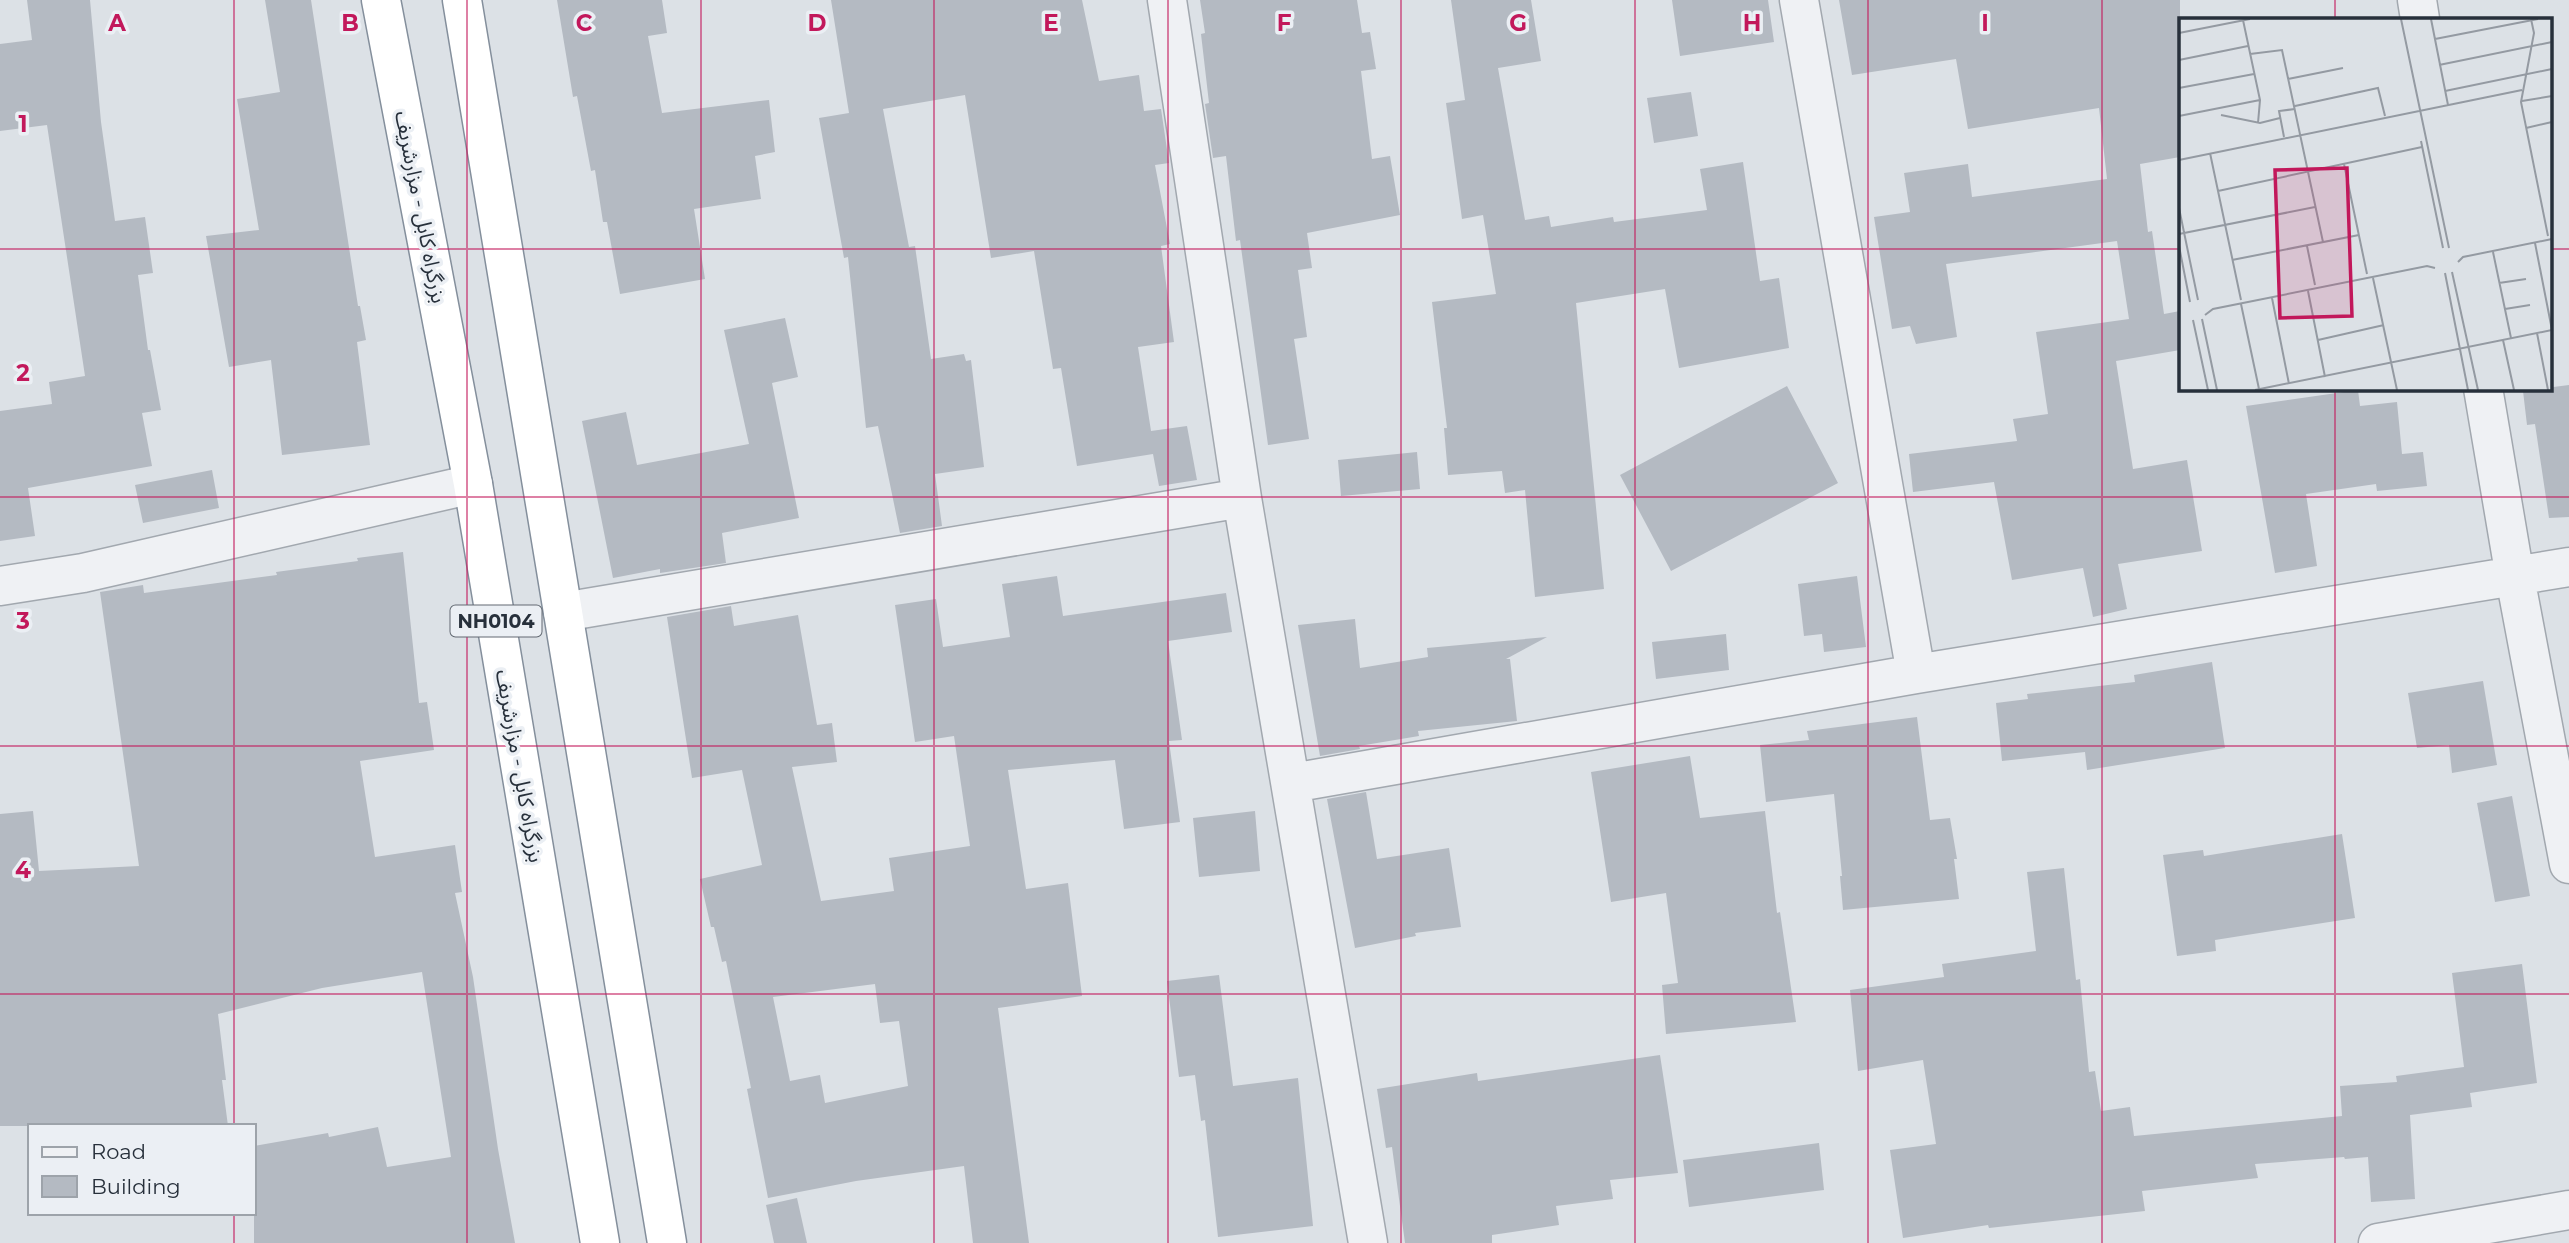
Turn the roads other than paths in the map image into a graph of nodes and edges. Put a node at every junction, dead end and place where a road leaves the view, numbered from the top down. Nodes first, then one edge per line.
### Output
1 (381, 0) edge
2 (462, 0) edge
3 (1167, 0) edge
4 (1799, 0) edge
5 (2417, 0) edge
6 (2420, 18) edge
7 (2483, 390) edge
8 (473, 484) junction
9 (1242, 498) junction
10 (2569, 567) edge
11 (2515, 577) junction
12 (0, 586) edge
13 (563, 612) junction
14 (1916, 674) junction
15 (1292, 783) junction
16 (2569, 864) edge
17 (2569, 1210) edge
18 (600, 1243) edge
19 (667, 1243) edge
20 (1368, 1243) edge
21 (2378, 1243) edge

1 - 8 highway, بزرگراه کابل - مزارشریف / NH0104
2 - 13 highway, NH0104
3 - 9 street
4 - 14 street
5 - 6 street
7 - 11 street
8 - 12 street
8 - 18 highway, بزرگراه کابل - مزارشریف / NH0104
9 - 13 street
9 - 15 street
10 - 11 street
11 - 14 street
11 - 16 street
13 - 19 highway, NH0104
14 - 15 street
15 - 20 street
17 - 21 street

